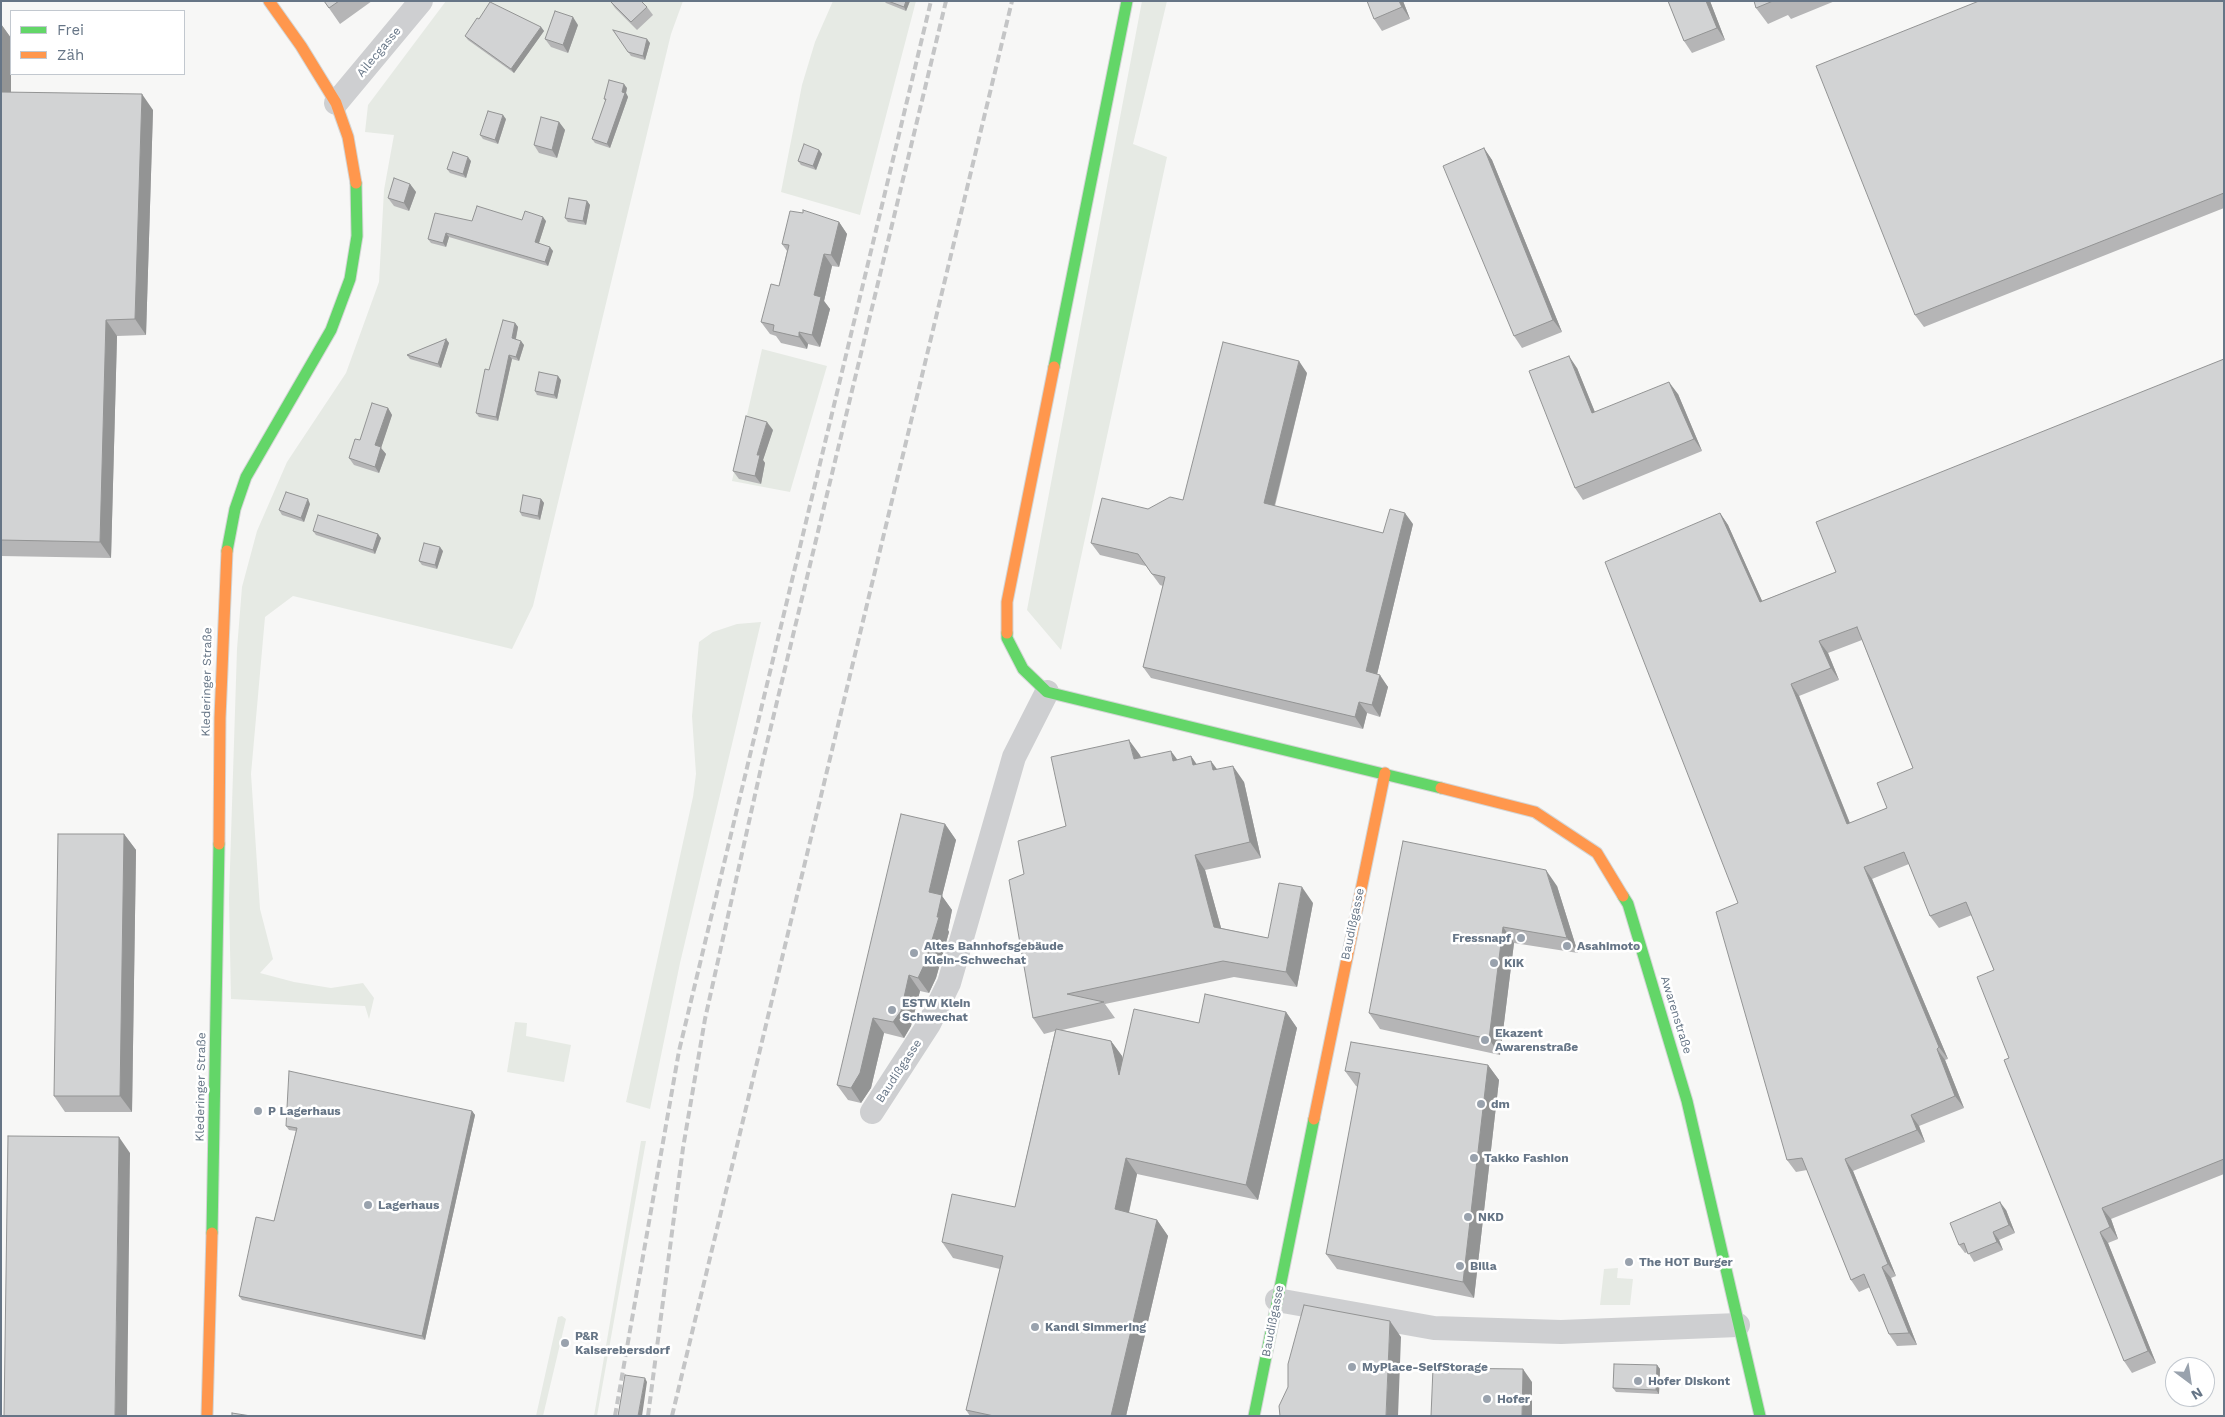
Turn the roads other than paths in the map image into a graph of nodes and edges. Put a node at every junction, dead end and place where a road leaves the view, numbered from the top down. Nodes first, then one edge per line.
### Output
1 (269, 1) edge
2 (421, 1) edge
3 (1127, 1) edge
4 (336, 103) junction
5 (1047, 692) junction
6 (1385, 773) junction
7 (872, 1112) dead end
8 (1277, 1300) junction
9 (1738, 1325) junction
10 (207, 1416) edge
11 (1254, 1416) edge
12 (1760, 1416) edge

1 - 4 street, Klederinger Straße
2 - 4 street, Ailecgasse
3 - 5 street
4 - 10 street, Klederinger Straße
5 - 6 street
5 - 7 street, Baudißgasse
6 - 8 street, Baudißgasse
6 - 9 street, Awarenstraße
8 - 9 street
8 - 11 street, Baudißgasse
9 - 12 street, Awarenstraße

